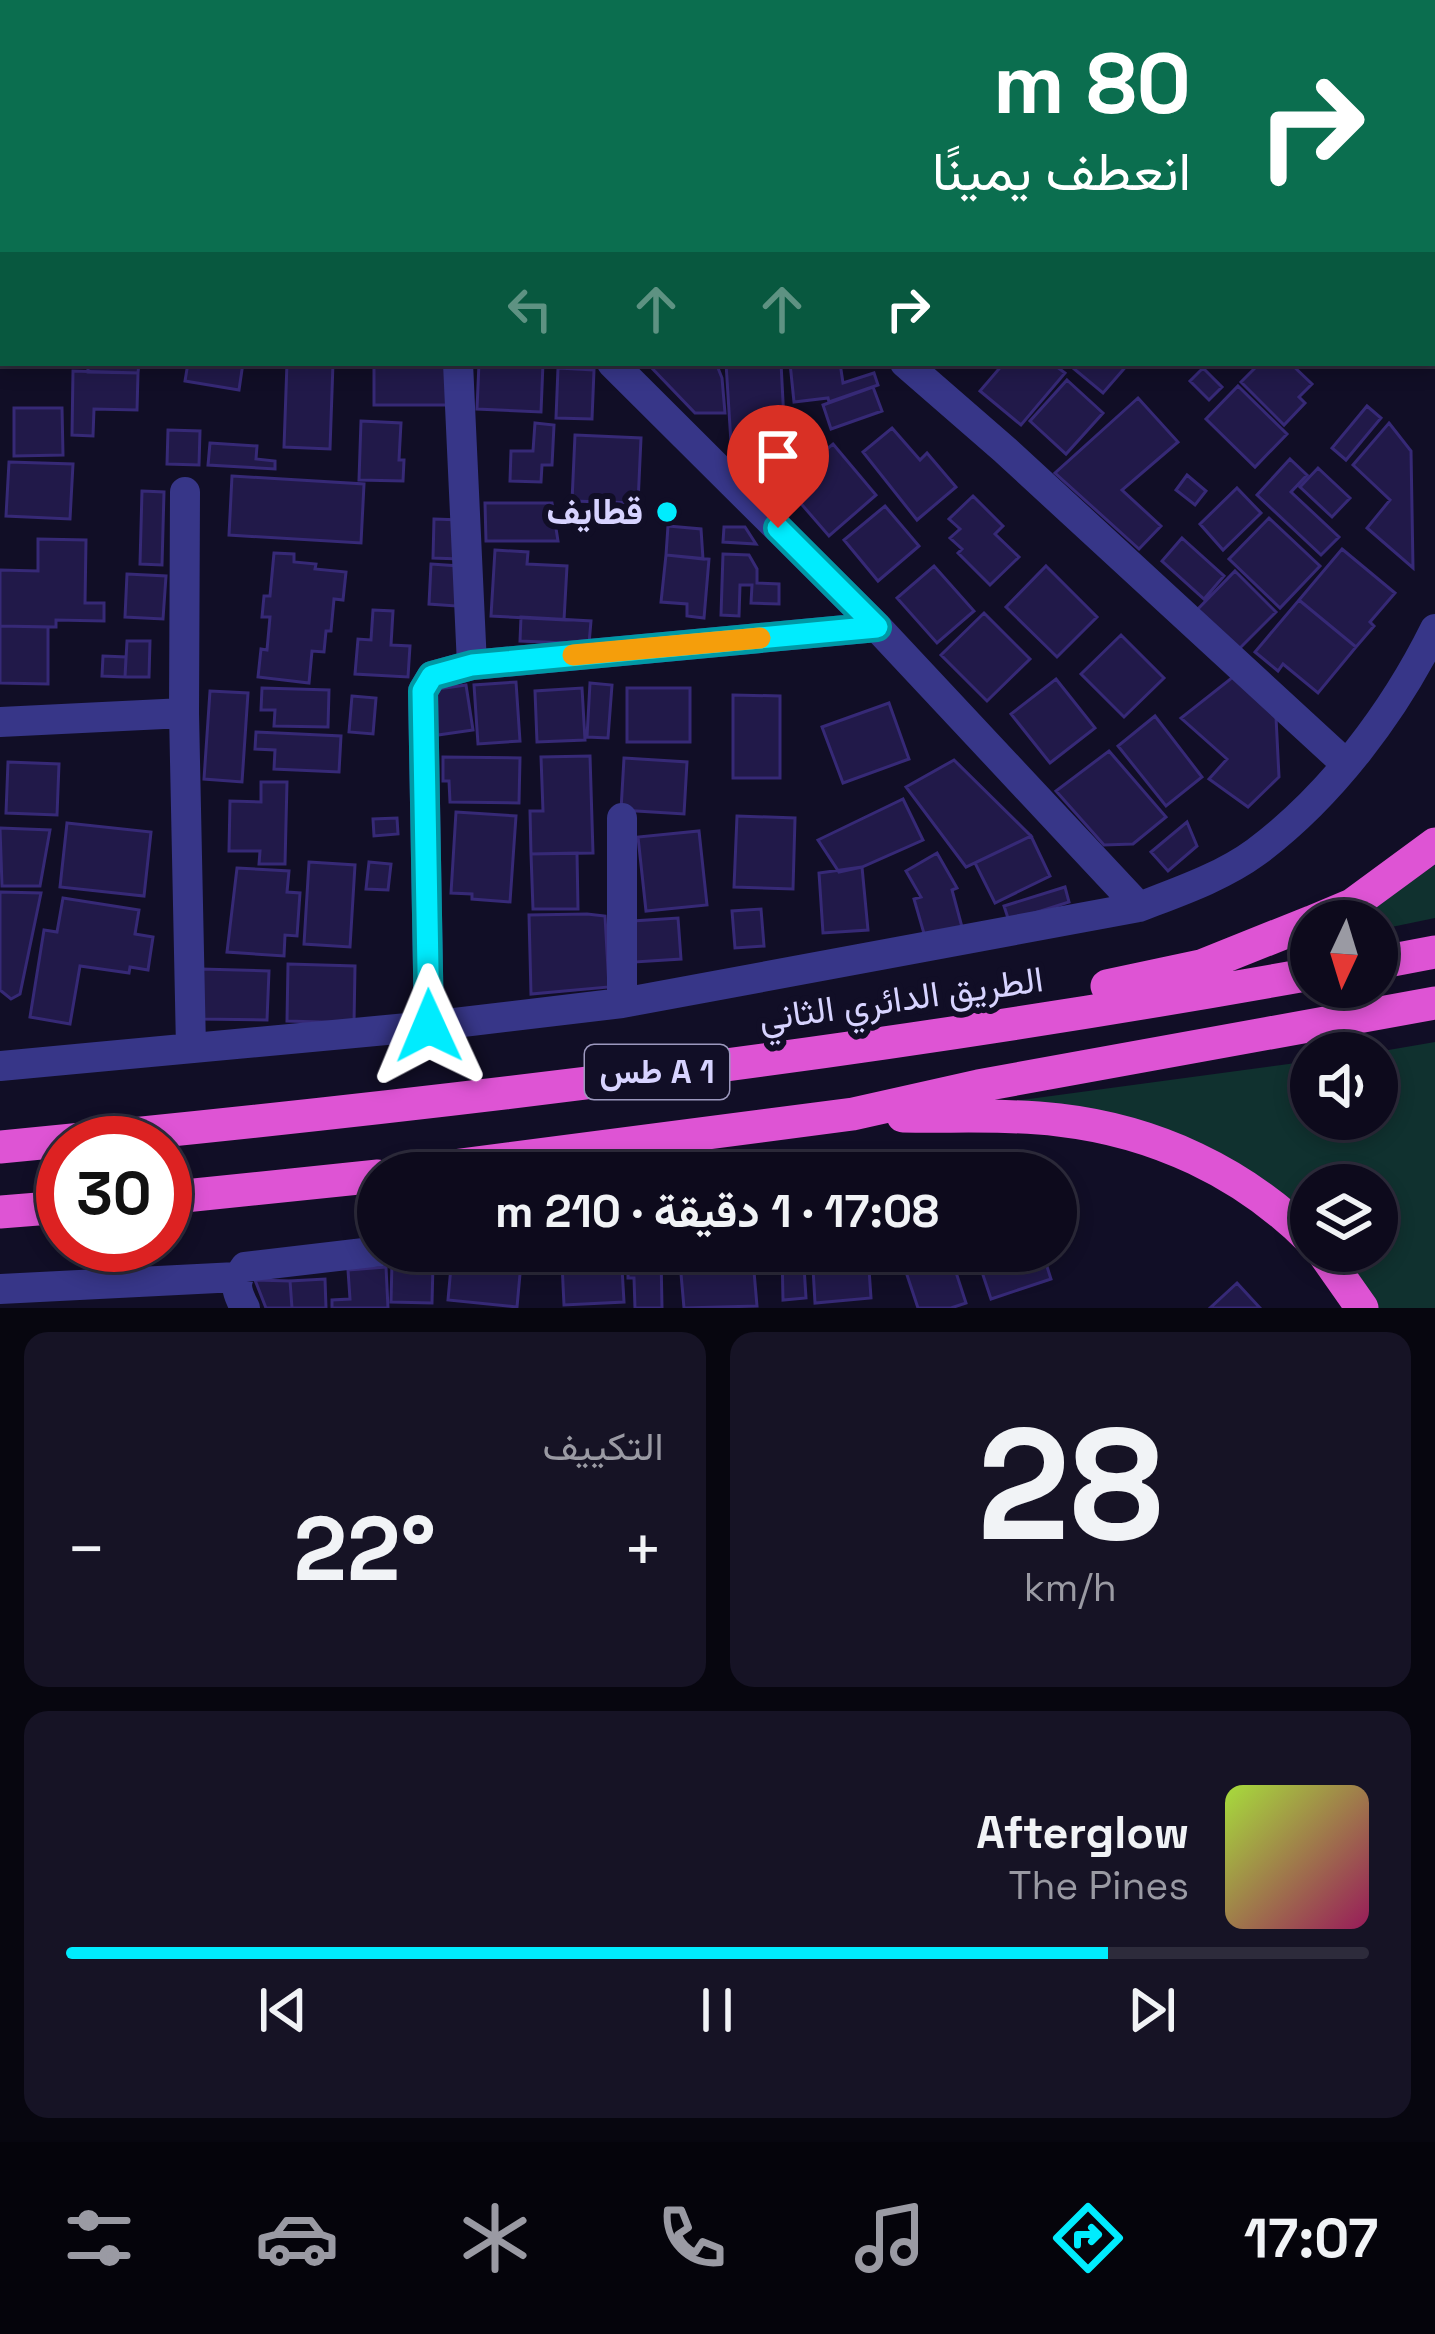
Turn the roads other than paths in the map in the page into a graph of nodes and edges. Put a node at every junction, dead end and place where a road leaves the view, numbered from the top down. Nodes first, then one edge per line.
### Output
1 (458, 366) edge
2 (615, 366) edge
3 (908, 366) edge
4 (949, 366) edge
5 (932, 388) junction
6 (184, 492) dead end
7 (877, 627) junction
8 (1435, 629) edge
9 (472, 665) junction
10 (184, 713) junction
11 (0, 722) edge
12 (1346, 764) junction
13 (622, 818) dead end
14 (1435, 844) edge
15 (1359, 900) edge
16 (1139, 907) junction
17 (1290, 931) edge
18 (1435, 952) edge
19 (1398, 959) edge
20 (1290, 977) edge
21 (622, 1003) junction
22 (1435, 1003) edge
23 (429, 1026) junction
24 (869, 1046) junction
25 (191, 1048) junction
26 (0, 1066) edge
27 (853, 1114) junction
28 (0, 1147) edge
29 (561, 1152) edge
30 (357, 1178) edge
31 (192, 1195) edge
32 (36, 1209) edge
33 (0, 1212) edge
34 (1290, 1219) edge
35 (357, 1254) edge
36 (1337, 1272) edge
37 (237, 1276) junction
38 (0, 1289) edge
39 (245, 1308) edge
40 (1362, 1308) edge

1 - 9 street
2 - 7 street
3 - 5 street
4 - 5 street
5 - 12 street
6 - 10 street
7 - 9 street
7 - 16 street
8 - 12 street
9 - 23 street
10 - 11 street
10 - 25 street
12 - 16 street
13 - 21 street
14 - 15 highway
16 - 21 street
17 - 24 highway
18 - 19 highway
20 - 24 highway, الطريق الدائري الثاني / طس A 1
21 - 23 street
22 - 27 highway, طس A 1
23 - 25 street
24 - 28 highway, الطريق الدائري الثاني / طس A 1
25 - 26 street
27 - 29 highway, طس A 1
27 - 34 highway
30 - 31 highway
32 - 33 highway
35 - 37 street
36 - 40 highway
37 - 38 street
37 - 39 street

